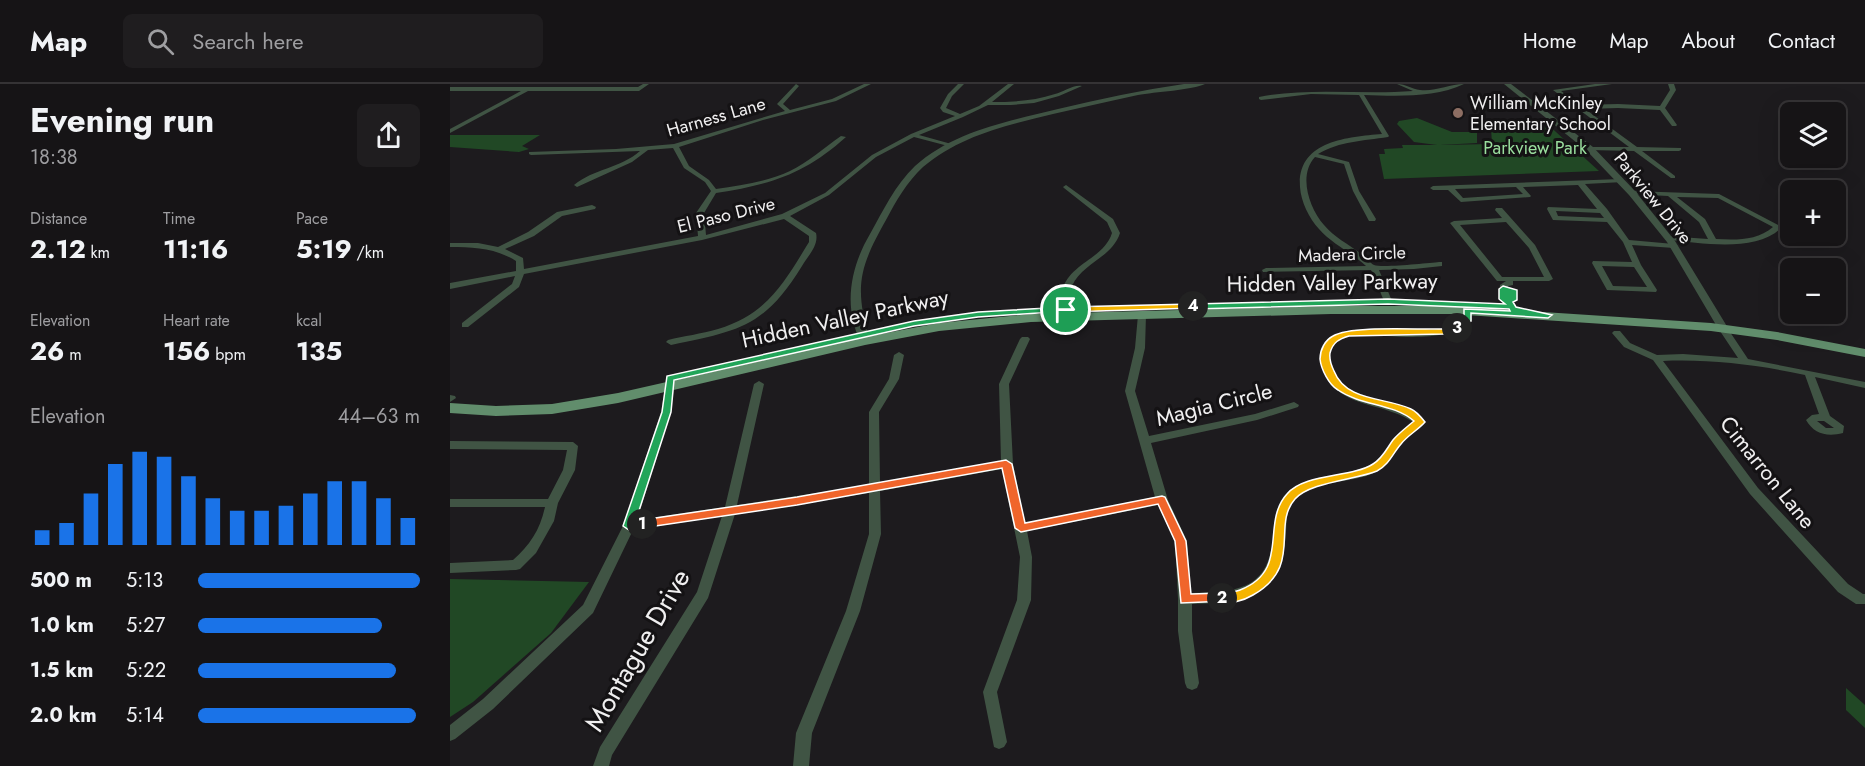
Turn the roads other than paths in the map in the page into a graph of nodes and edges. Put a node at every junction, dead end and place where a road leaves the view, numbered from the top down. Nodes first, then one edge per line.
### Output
1 (646, 84) edge
2 (868, 84) edge
3 (962, 84) edge
4 (1011, 84) edge
5 (1202, 84) edge
6 (1400, 84) edge
7 (1461, 84) edge
8 (1507, 84) edge
9 (1609, 84) edge
10 (1671, 84) edge
11 (796, 86) dead end
12 (1079, 86) dead end
13 (450, 89) edge
14 (528, 89) junction
15 (1419, 93) junction
16 (1361, 94) junction
17 (1261, 98) dead end
18 (987, 103) junction
19 (1580, 107) junction
20 (1662, 108) junction
21 (789, 112) junction
22 (961, 116) junction
23 (1674, 124) dead end
24 (450, 132) edge
25 (913, 135) junction
26 (843, 137) dead end
27 (952, 145) junction
28 (675, 146) junction
29 (1590, 149) junction
30 (1679, 149) dead end
31 (645, 150) junction
32 (1636, 150) junction
33 (531, 153) dead end
34 (1314, 155) junction
35 (1673, 177) dead end
36 (1621, 181) junction
37 (1580, 183) junction
38 (577, 185) dead end
39 (1518, 185) junction
40 (1066, 187) dead end
41 (1433, 188) dead end
42 (1450, 188) junction
43 (714, 191) junction
44 (1632, 193) junction
45 (1671, 195) junction
46 (592, 207) dead end
47 (1499, 210) dead end
48 (1604, 211) junction
49 (785, 216) junction
50 (1372, 219) dead end
51 (1509, 220) junction
52 (1611, 220) junction
53 (702, 238) junction
54 (1713, 241) junction
55 (1627, 242) junction
56 (1671, 242) junction
57 (450, 245) edge
58 (501, 248) junction
59 (1438, 264) dead end
60 (1637, 265) junction
61 (1373, 268) junction
62 (1266, 270) dead end
63 (520, 273) junction
64 (1508, 285) junction
65 (450, 286) edge
66 (1388, 301) junction
67 (1509, 304) junction
68 (1066, 310) junction
69 (1331, 310) junction
70 (1451, 310) junction
71 (1467, 311) junction
72 (1142, 315) junction
73 (1548, 315) junction
74 (1721, 324) junction
75 (465, 325) dead end
76 (1617, 333) dead end
77 (864, 338) junction
78 (1025, 339) dead end
79 (671, 342) dead end
80 (1865, 345) edge
81 (1865, 353) edge
82 (899, 355) dead end
83 (1656, 358) junction
84 (1744, 360) junction
85 (1809, 374) junction
86 (670, 383) junction
87 (759, 384) dead end
88 (1865, 385) edge
89 (450, 398) edge
90 (1294, 405) dead end
91 (450, 408) edge
92 (1826, 418) dead end
93 (1144, 441) junction
94 (450, 445) edge
95 (1006, 464) junction
96 (875, 488) junction
97 (1162, 500) junction
98 (450, 503) edge
99 (552, 503) junction
100 (730, 510) junction
101 (629, 526) junction
102 (1021, 528) junction
103 (450, 568) edge
104 (1185, 599) junction
105 (1863, 599) edge
106 (1192, 682) dead end
107 (450, 735) edge
108 (999, 742) dead end
109 (601, 766) edge
110 (801, 766) edge

1 - 14 street
2 - 21 street, Harness Lane
3 - 22 street
4 - 18 street, El Paso Drive
5 - 27 street
6 - 15 street
7 - 15 street
8 - 29 street, Parkview Drive
9 - 19 street
10 - 20 street
11 - 21 street
12 - 18 street
13 - 14 street
14 - 24 street
15 - 16 street
16 - 17 street
16 - 34 street
18 - 22 street, El Paso Drive
19 - 20 street
19 - 32 street
20 - 23 street
21 - 28 street, Harness Lane
22 - 25 street, El Paso Drive
25 - 27 street
25 - 49 street, El Paso Drive
26 - 43 street
27 - 77 street
28 - 31 street, Harness Lane
28 - 43 street
29 - 32 street
29 - 36 street, Parkview Drive
30 - 32 street
31 - 33 street, Harness Lane
31 - 38 street
32 - 35 street
34 - 50 street
34 - 61 street
36 - 37 street
36 - 44 street, Parkview Drive
37 - 39 street
37 - 48 street
39 - 42 street
39 - 42 street
40 - 68 street
41 - 42 street
43 - 53 street
44 - 45 street
44 - 56 street, Parkview Drive
45 - 54 street
45 - 54 street
46 - 58 street
47 - 51 street
48 - 52 street
48 - 52 street
49 - 53 street, El Paso Drive
49 - 79 street
51 - 64 street
51 - 64 street
52 - 55 street
53 - 63 street, El Paso Drive
54 - 56 street
55 - 56 street
55 - 60 street
56 - 74 street, Parkview Drive
57 - 58 street
58 - 63 street
59 - 61 street, Madera Circle
60 - 60 street
61 - 62 street, Madera Circle
61 - 66 street
63 - 65 street, El Paso Drive
63 - 75 street
64 - 67 street
66 - 67 main road, Hidden Valley Parkway
66 - 68 main road, Hidden Valley Parkway
66 - 69 main road
66 - 70 main road
67 - 73 main road
67 - 74 main road, Hidden Valley Parkway
68 - 77 main road, Hidden Valley Parkway
69 - 70 main road, Hidden Valley Parkway
69 - 72 main road, Hidden Valley Parkway
70 - 71 main road, Hidden Valley Parkway
71 - 73 main road, Hidden Valley Parkway
71 - 104 street
72 - 77 main road, Hidden Valley Parkway
72 - 93 street
73 - 74 main road, Hidden Valley Parkway
74 - 80 main road
74 - 81 main road
74 - 84 street, Parkview Drive
76 - 83 street
77 - 86 main road, Hidden Valley Parkway
78 - 95 street
82 - 96 street
83 - 84 street
83 - 105 street, Cimarron Lane
84 - 85 street
85 - 88 street
85 - 92 street
86 - 89 main road, Hidden Valley Parkway
86 - 91 main road, Hidden Valley Parkway
86 - 101 street
87 - 100 street, Montague Drive
90 - 93 street, Magia Circle
93 - 97 street
94 - 99 street
95 - 96 street
95 - 102 street
96 - 100 street
96 - 110 street
97 - 102 street
97 - 104 street
98 - 99 street
99 - 103 street
100 - 101 street
100 - 109 street, Montague Drive
101 - 107 street
102 - 108 street
104 - 106 street

